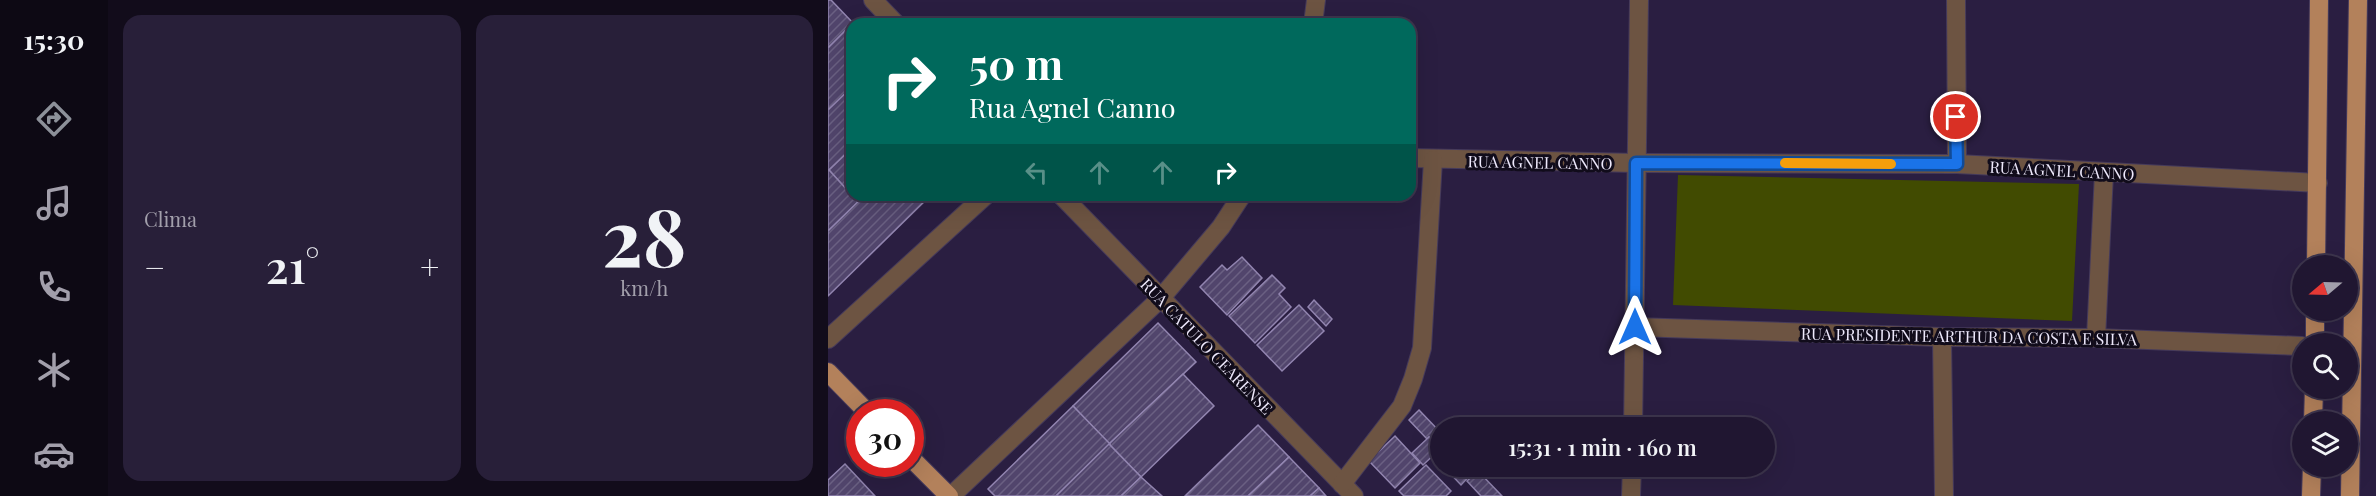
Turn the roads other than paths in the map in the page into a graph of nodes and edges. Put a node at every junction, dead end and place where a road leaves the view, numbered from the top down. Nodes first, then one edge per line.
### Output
1 (873, 0) edge
2 (1316, 0) edge
3 (1639, 0) edge
4 (1956, 0) edge
5 (2319, 0) edge
6 (2358, 0) edge
7 (890, 18) edge
8 (1314, 18) edge
9 (1416, 159) edge
10 (1433, 160) junction
11 (1636, 163) junction
12 (1957, 164) junction
13 (2103, 173) junction
14 (2318, 183) junction
15 (979, 201) edge
16 (1067, 201) edge
17 (1238, 201) edge
18 (2316, 255) edge
19 (1161, 298) junction
20 (1635, 327) junction
21 (1942, 337) junction
22 (2096, 338) junction
23 (828, 339) edge
24 (2292, 346) edge
25 (828, 372) edge
26 (854, 399) edge
27 (1633, 417) edge
28 (924, 471) edge
29 (1632, 477) edge
30 (2312, 477) edge
31 (1348, 490) edge
32 (950, 496) edge
33 (1631, 496) edge
34 (1944, 496) edge
35 (2312, 496) edge
36 (2350, 496) edge

1 - 7 street
2 - 8 street
3 - 11 street
4 - 12 street
5 - 14 main road
6 - 36 main road
9 - 10 street, RUA AGNEL CANNO
10 - 11 street, RUA AGNEL CANNO
10 - 31 street
11 - 12 street, RUA AGNEL CANNO
11 - 20 street
12 - 13 street, RUA AGNEL CANNO
13 - 14 street, RUA AGNEL CANNO
13 - 22 street
14 - 18 main road
15 - 23 street
16 - 19 street, RUA CATULO CEARENSE
17 - 19 street
19 - 31 street, RUA CATULO CEARENSE
19 - 32 street
20 - 21 street, RUA PRESIDENTE ARTHUR DA COSTA E SILVA
20 - 27 street
21 - 22 street, RUA PRESIDENTE ARTHUR DA COSTA E SILVA
21 - 34 street
22 - 24 street, RUA PRESIDENTE ARTHUR DA COSTA E SILVA
25 - 26 main road
28 - 32 main road
29 - 33 street
30 - 35 main road

